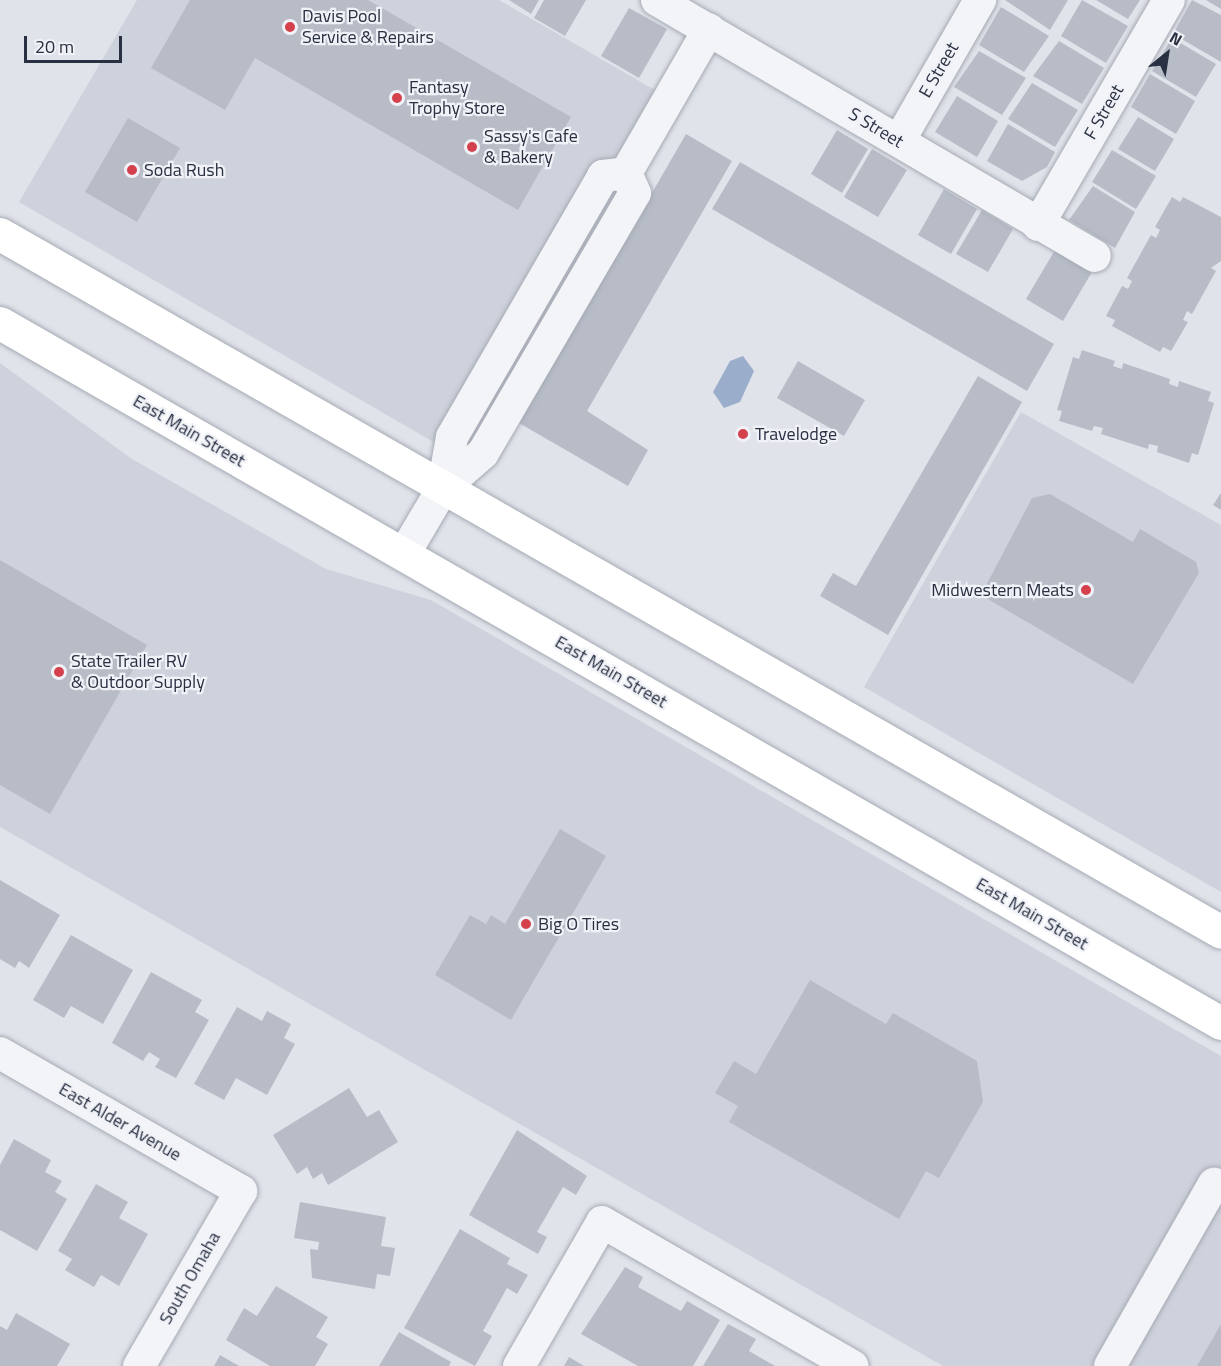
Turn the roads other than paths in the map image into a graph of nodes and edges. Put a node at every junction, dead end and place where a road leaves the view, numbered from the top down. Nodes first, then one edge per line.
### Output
1 (657, 0) edge
2 (980, 0) edge
3 (1169, 0) edge
4 (709, 29) junction
5 (899, 141) junction
6 (1038, 225) junction
7 (0, 234) edge
8 (1095, 256) dead end
9 (0, 323) edge
10 (443, 488) junction
11 (404, 554) junction
12 (1221, 932) edge
13 (1221, 1023) edge
14 (0, 1053) edge
15 (1214, 1184) dead end
16 (241, 1191) joint
17 (139, 1366) edge
18 (519, 1366) edge
19 (852, 1366) edge
20 (1111, 1366) edge

1 - 4 street, S Street
2 - 5 street, E Street
3 - 6 street, F Street
4 - 5 street, S Street
4 - 10 street
5 - 6 street, S Street
6 - 8 street, S Street
7 - 10 main road
9 - 11 main road, East Main Street
10 - 11 street
10 - 12 main road
11 - 13 main road, East Main Street
14 - 16 street, East Alder Avenue
15 - 20 street
16 - 17 street, South Omaha
18 - 19 street

